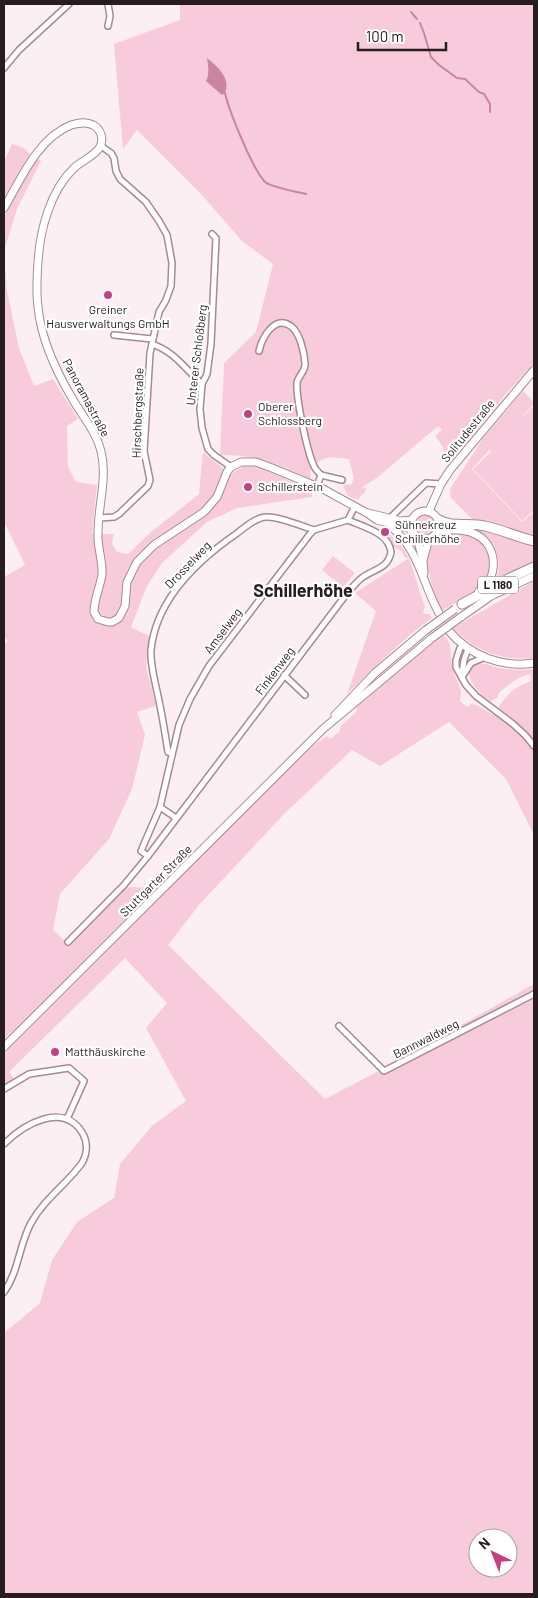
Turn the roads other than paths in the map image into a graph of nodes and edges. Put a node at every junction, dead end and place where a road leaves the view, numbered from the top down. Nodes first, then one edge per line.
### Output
1 (69, 4) edge
2 (108, 4) edge
3 (108, 26) dead end
4 (4, 68) edge
5 (101, 146) junction
6 (4, 208) edge
7 (212, 234) dead end
8 (114, 335) dead end
9 (152, 342) junction
10 (259, 352) dead end
11 (534, 370) edge
12 (202, 384) junction
13 (231, 467) junction
14 (321, 475) junction
15 (342, 480) dead end
16 (441, 484) junction
17 (317, 486) junction
18 (355, 506) junction
19 (428, 511) junction
20 (98, 520) junction
21 (348, 520) junction
22 (412, 520) junction
23 (389, 521) junction
24 (439, 525) junction
25 (314, 530) junction
26 (412, 530) junction
27 (417, 537) junction
28 (429, 539) junction
29 (534, 541) edge
30 (423, 561) junction
31 (534, 567) edge
32 (424, 576) junction
33 (534, 576) edge
34 (458, 606) junction
35 (439, 613) dead end
36 (449, 631) dead end
37 (466, 647) junction
38 (485, 657) junction
39 (534, 663) edge
40 (284, 675) junction
41 (462, 676) junction
42 (305, 695) dead end
43 (323, 729) junction
44 (534, 746) edge
45 (172, 753) junction
46 (160, 807) junction
47 (176, 818) junction
48 (148, 856) junction
49 (68, 942) dead end
50 (534, 994) edge
51 (339, 1026) dead end
52 (4, 1047) edge
53 (4, 1089) edge
54 (67, 1119) junction
55 (4, 1144) edge
56 (4, 1292) edge

1 - 4 street
2 - 3 street
5 - 6 main road
5 - 9 street
5 - 20 main road, Panoramastraße
7 - 12 street, Unterer Schloßberg
8 - 9 street
9 - 12 street
9 - 20 street, Hirschbergstraße
10 - 14 street
11 - 16 main road, Solitudestraße
12 - 13 street, Unterer Schloßberg
13 - 17 main road
13 - 20 main road, Panoramastraße
14 - 15 street
14 - 17 street
16 - 19 main road, Solitudestraße
16 - 23 street
17 - 18 main road
18 - 21 street
18 - 23 main road
19 - 22 main road
19 - 24 main road
21 - 25 street
21 - 40 street, Finkenweg
22 - 23 main road
22 - 26 main road
23 - 26 main road
23 - 32 main road
24 - 28 main road
24 - 29 highway
24 - 34 main road, Stuttgarter Straße
25 - 45 street, Amselweg
25 - 45 street, Drosselweg
26 - 27 main road
27 - 28 main road
27 - 30 main road
28 - 30 main road
30 - 32 main road
31 - 34 highway, L 1180
32 - 35 main road
33 - 43 main road, Stuttgarter Straße, bridge
34 - 43 main road, Stuttgarter Straße, bridge
36 - 37 main road
37 - 38 main road
37 - 41 street
38 - 39 main road
38 - 41 street
40 - 42 street
40 - 47 street, Finkenweg
41 - 44 street
43 - 52 main road, Stuttgarter Straße
45 - 46 street, Amselweg
46 - 47 street
46 - 48 street, Amselweg
47 - 48 street, Finkenweg
48 - 49 street
50 - 51 street, Bannwaldweg
53 - 54 street
54 - 55 street
54 - 56 street

